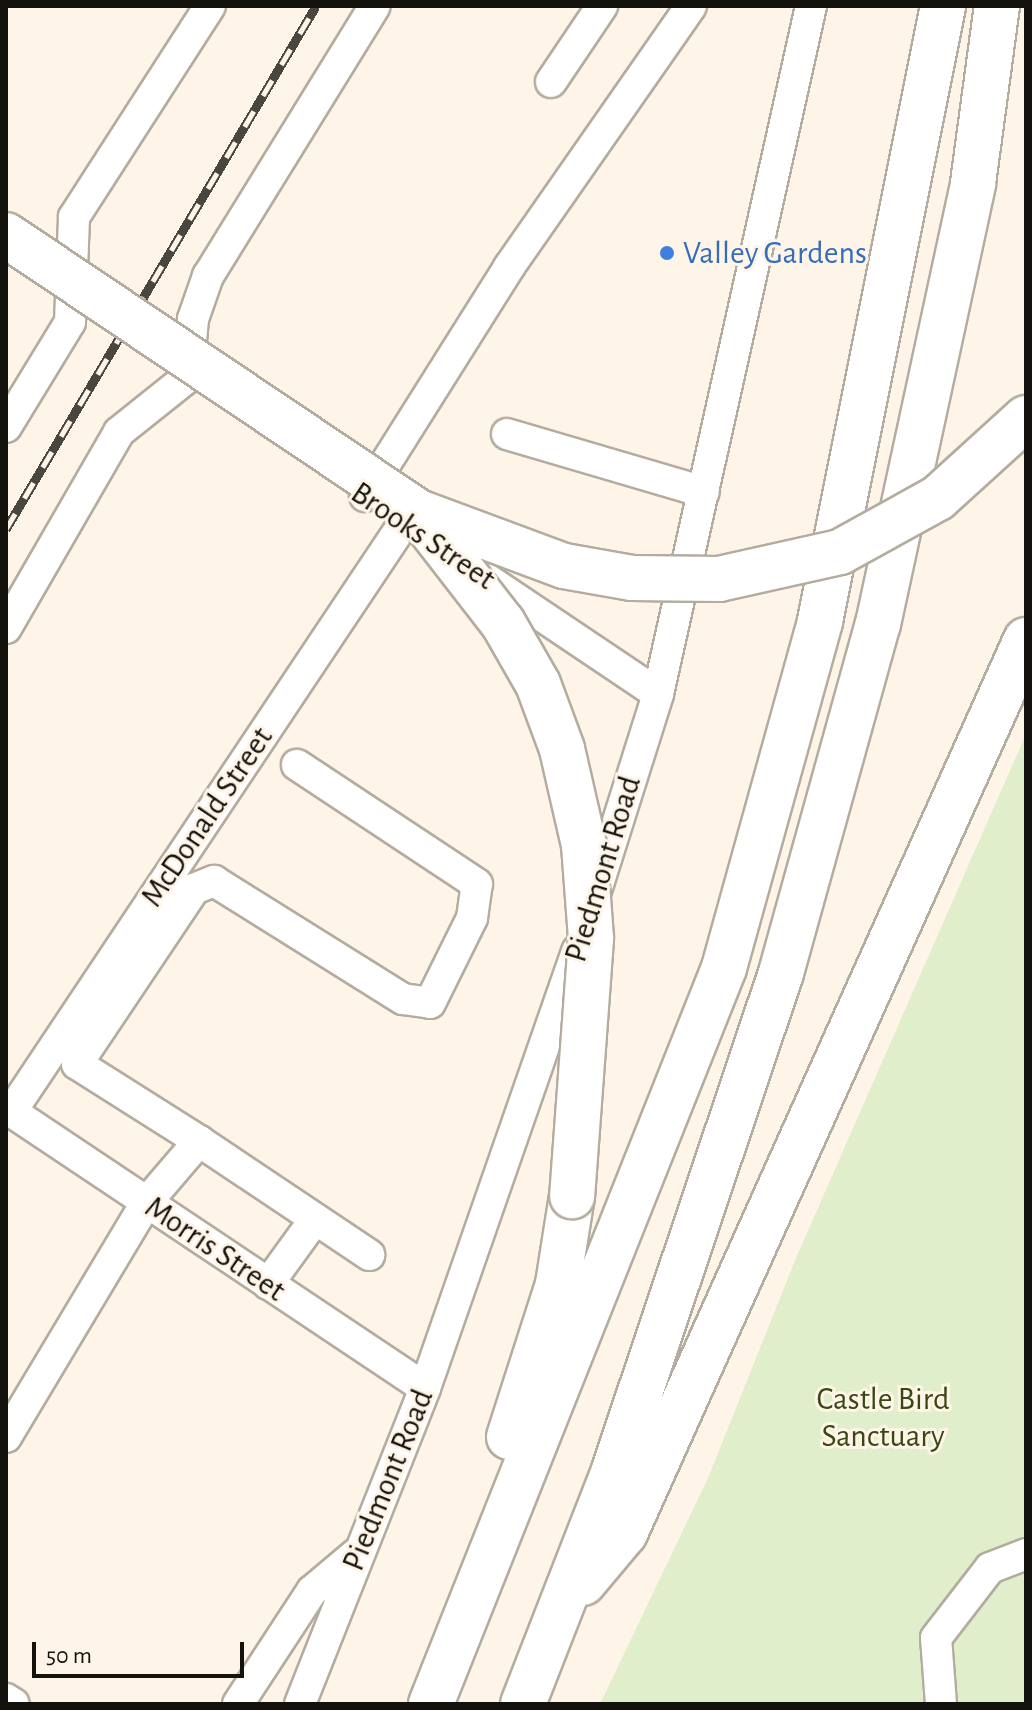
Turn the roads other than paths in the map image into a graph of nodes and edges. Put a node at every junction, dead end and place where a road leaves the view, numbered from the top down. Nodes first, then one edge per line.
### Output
1 (210, 6) edge
2 (375, 6) edge
3 (602, 6) edge
4 (691, 6) edge
5 (811, 6) edge
6 (943, 6) edge
7 (997, 6) edge
8 (551, 82) dead end
9 (6, 235) edge
10 (188, 377) junction
11 (1026, 418) edge
12 (6, 427) edge
13 (507, 434) dead end
14 (704, 492) junction
15 (365, 496) junction
16 (410, 517) junction
17 (6, 628) edge
18 (1026, 640) edge
19 (658, 694) junction
20 (297, 765) dead end
21 (8, 1110) edge
22 (199, 1141) junction
23 (146, 1203) junction
24 (315, 1219) junction
25 (369, 1255) dead end
26 (268, 1284) junction
27 (425, 1388) junction
28 (6, 1437) edge
29 (361, 1550) junction
30 (1026, 1554) edge
31 (561, 1609) junction
32 (6, 1699) edge
33 (14, 1704) edge
34 (238, 1704) edge
35 (300, 1704) edge
36 (422, 1704) edge
37 (431, 1704) edge
38 (523, 1704) edge
39 (941, 1704) edge

1 - 12 street
2 - 10 street
3 - 8 street
4 - 15 street
5 - 14 street, Piedmont Road
6 - 37 highway
7 - 31 highway
9 - 16 highway, bridge
10 - 15 street, Brooks Street
10 - 17 street
11 - 16 highway, bridge
13 - 14 street
14 - 19 street, Piedmont Road
15 - 16 street, Brooks Street
16 - 19 street, Brooks Street
16 - 21 street, McDonald Street
16 - 36 highway, bridge
18 - 31 highway
19 - 27 street, Piedmont Road
20 - 22 street
21 - 23 street, Morris Street
22 - 23 street
22 - 24 street
23 - 26 street, Morris Street
23 - 28 street
24 - 25 street
24 - 26 street
26 - 27 street, Morris Street
27 - 29 street, Piedmont Road
29 - 34 street
29 - 35 street, Piedmont Road
30 - 39 street
31 - 38 highway
32 - 33 street

